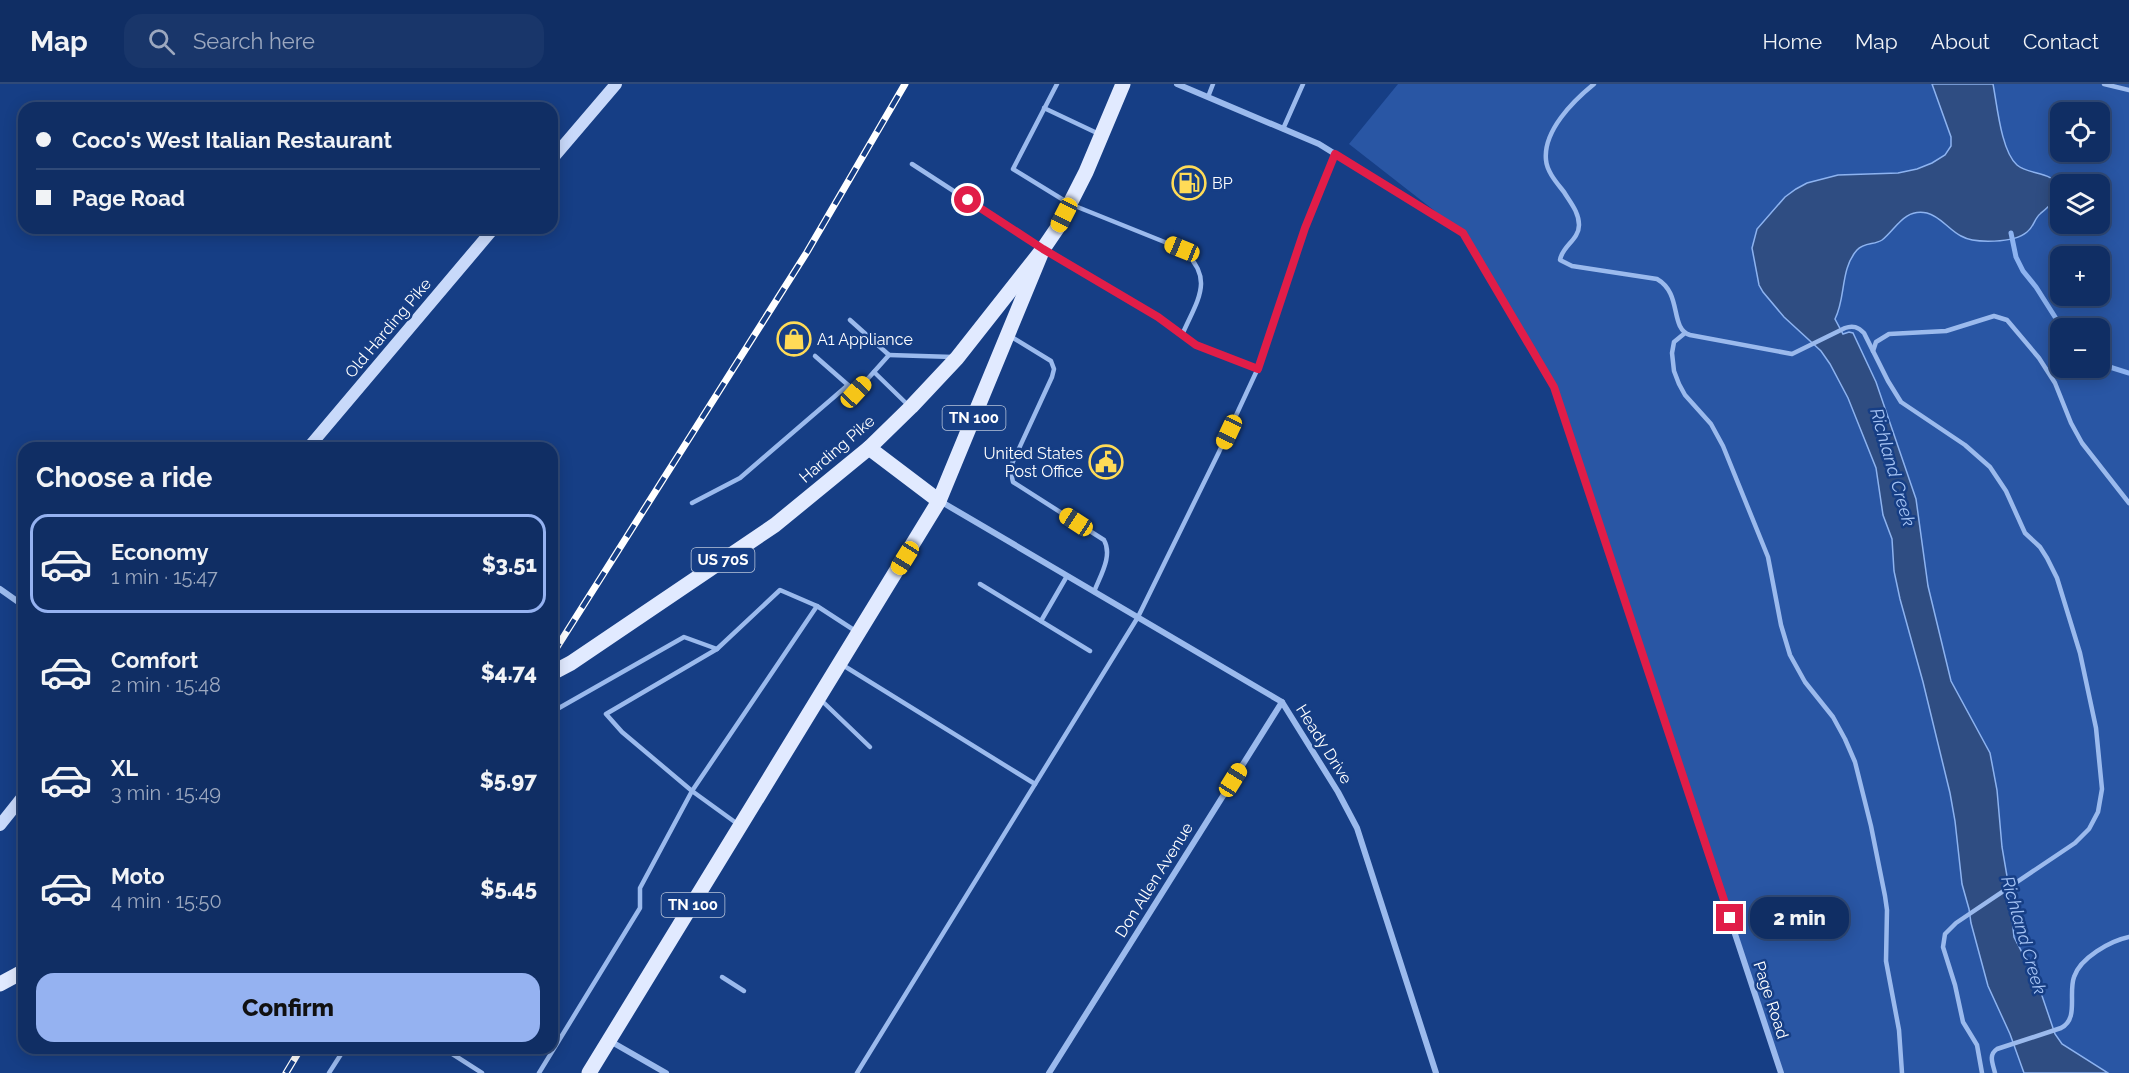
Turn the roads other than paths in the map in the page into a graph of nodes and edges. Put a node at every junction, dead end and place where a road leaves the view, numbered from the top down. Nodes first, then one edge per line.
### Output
1 (616, 84) edge
2 (1057, 84) edge
3 (1124, 84) edge
4 (1177, 84) edge
5 (1213, 84) edge
6 (1303, 84) edge
7 (1594, 84) edge
8 (2104, 84) edge
9 (2129, 90) edge
10 (1208, 97) junction
11 (1044, 108) junction
12 (1283, 129) junction
13 (1101, 136) junction
14 (558, 152) edge
15 (1335, 154) junction
16 (912, 164) dead end
17 (1070, 204) junction
18 (489, 234) edge
19 (1043, 249) junction
20 (850, 320) dead end
21 (1684, 333) junction
22 (1008, 335) junction
23 (1182, 335) junction
24 (1873, 351) junction
25 (889, 355) junction
26 (815, 356) dead end
27 (957, 358) junction
28 (1258, 369) junction
29 (874, 372) junction
30 (848, 385) junction
31 (910, 407) junction
32 (313, 442) edge
33 (869, 448) junction
34 (939, 501) junction
35 (692, 503) dead end
36 (2129, 503) edge
37 (1067, 576) junction
38 (980, 584) dead end
39 (0, 589) edge
40 (1094, 592) junction
41 (18, 602) edge
42 (817, 606) junction
43 (1138, 618) junction
44 (1041, 621) junction
45 (858, 633) junction
46 (717, 649) junction
47 (1090, 651) dead end
48 (840, 664) junction
49 (558, 670) edge
50 (819, 699) junction
51 (1282, 702) junction
52 (558, 709) edge
53 (870, 747) dead end
54 (1035, 784) junction
55 (692, 791) junction
56 (18, 802) edge
57 (0, 825) edge
58 (741, 826) junction
59 (2129, 937) edge
60 (18, 974) edge
61 (722, 977) dead end
62 (0, 984) edge
63 (744, 991) dead end
64 (610, 1041) junction
65 (558, 1042) edge
66 (341, 1054) edge
67 (452, 1054) edge
68 (551, 1054) edge
69 (329, 1073) edge
70 (482, 1073) edge
71 (539, 1073) edge
72 (589, 1073) edge
73 (666, 1073) edge
74 (857, 1073) edge
75 (1049, 1073) edge
76 (1436, 1073) edge
77 (1781, 1073) edge
78 (1902, 1073) edge
79 (1982, 1073) edge
80 (1995, 1073) edge

1 - 14 street
2 - 11 lane
3 - 13 main road, Harding Pike / US 70S
4 - 10 street, Page Road
5 - 10 lane
6 - 12 lane
7 - 21 lane
8 - 9 lane
10 - 12 street, Page Road
11 - 13 lane
11 - 17 lane
12 - 15 street, Page Road
13 - 17 main road, Harding Pike / US 70S
15 - 28 lane
15 - 77 street, Page Road
16 - 19 lane
17 - 19 main road, Harding Pike / US 70S
17 - 23 lane
18 - 32 street, Old Harding Pike
19 - 22 main road, TN 100
19 - 23 lane
19 - 27 main road, Harding Pike / US 70S
20 - 25 lane
21 - 24 lane
21 - 78 lane
22 - 34 main road, TN 100
22 - 40 lane
23 - 28 lane
24 - 36 lane
24 - 79 lane
25 - 27 lane
25 - 29 lane
26 - 30 lane
27 - 31 main road, Harding Pike / US 70S
28 - 43 lane
29 - 30 lane
29 - 31 lane
30 - 35 lane
31 - 33 main road, Harding Pike / US 70S
33 - 34 main road
33 - 49 main road, Harding Pike / US 70S
34 - 37 street, Heady Drive
34 - 45 main road, TN 100
37 - 40 street, Heady Drive
37 - 44 lane
38 - 44 lane
39 - 41 street
40 - 43 street, Heady Drive
42 - 45 lane
42 - 46 lane
42 - 55 lane
43 - 51 street, Heady Drive
43 - 54 lane
44 - 47 lane
45 - 48 main road, TN 100
46 - 52 lane
46 - 55 lane
48 - 50 main road, TN 100
48 - 54 lane
50 - 53 lane
50 - 58 main road, TN 100
51 - 75 street, Don Allen Avenue
51 - 76 street, Heady Drive
54 - 74 lane
55 - 58 lane
55 - 65 lane
56 - 57 street
58 - 64 main road, TN 100
59 - 80 lane
60 - 62 main road
61 - 63 lane
64 - 72 main road, TN 100
64 - 73 street
66 - 69 lane
67 - 70 lane
68 - 71 lane

